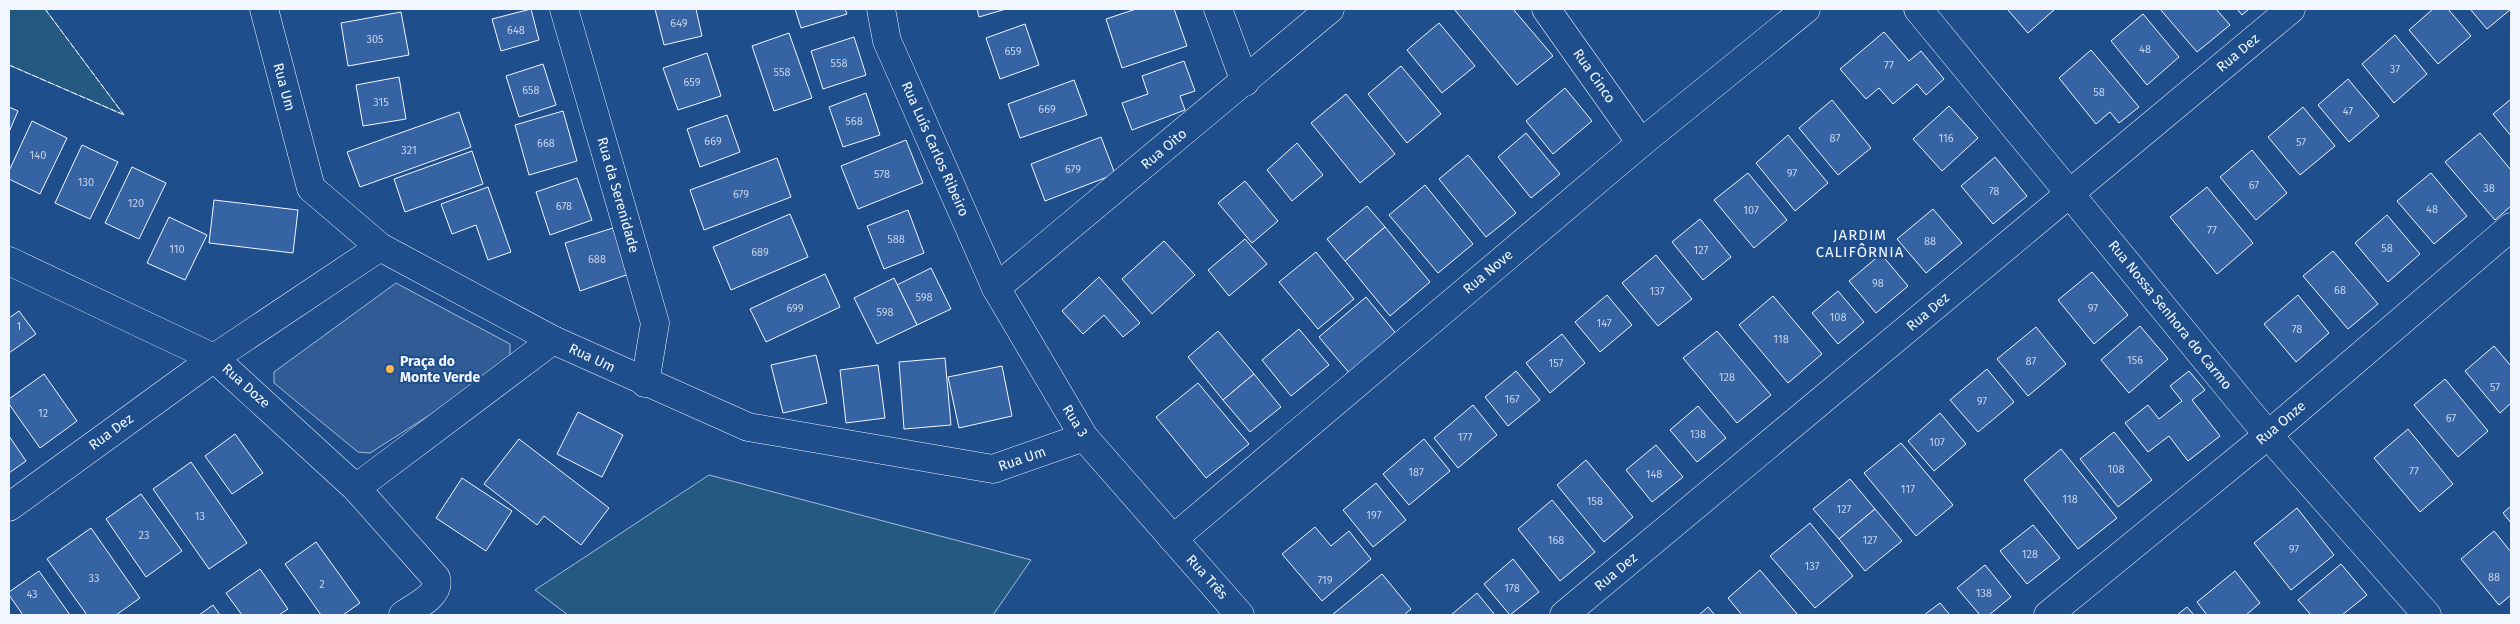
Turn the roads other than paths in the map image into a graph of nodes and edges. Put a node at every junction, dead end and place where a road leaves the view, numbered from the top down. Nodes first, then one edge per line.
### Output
1 (264, 9) edge
2 (564, 9) edge
3 (881, 9) edge
4 (1218, 9) edge
5 (1330, 9) edge
6 (1546, 9) edge
7 (1806, 9) edge
8 (1918, 9) edge
9 (2291, 9) edge
10 (1245, 82) junction
11 (1641, 143) junction
12 (2070, 194) junction
13 (2511, 227) edge
14 (380, 247) junction
15 (9, 261) edge
16 (996, 288) junction
17 (553, 340) junction
18 (214, 358) junction
19 (645, 383) junction
20 (2268, 435) junction
21 (1084, 437) junction
22 (356, 488) junction
23 (9, 507) edge
24 (1173, 539) junction
25 (403, 615) edge
26 (1240, 615) edge
27 (1564, 615) edge
28 (2048, 615) edge
29 (2427, 615) edge

1 - 14 street, Rua Um
2 - 19 street, Rua da Serenidade
3 - 16 street, Rua Luís Carlos Ribeiro
4 - 10 street
5 - 10 street, Rua Oito
6 - 11 street, Rua Cinco
7 - 11 street, Rua Nove
8 - 12 street, Rua Nossa Senhora do Carmo
9 - 12 street, Rua Dez
10 - 16 street, Rua Oito
11 - 24 street, Rua Nove
12 - 20 street, Rua Nossa Senhora do Carmo
12 - 27 street, Rua Dez
13 - 20 street, Rua Onze
14 - 17 street, Rua Um
14 - 18 street, Rua Dez
15 - 18 street, Rua Doze
16 - 21 street, Rua 3
17 - 19 street, Rua Um
17 - 22 street
18 - 22 street, Rua Doze
18 - 23 street, Rua Dez
19 - 21 street, Rua Um
20 - 28 street, Rua Onze
20 - 29 street, Rua Nossa Senhora do Carmo
21 - 24 street, Rua 3
22 - 25 street, Rua Doze
24 - 26 street, Rua Três

